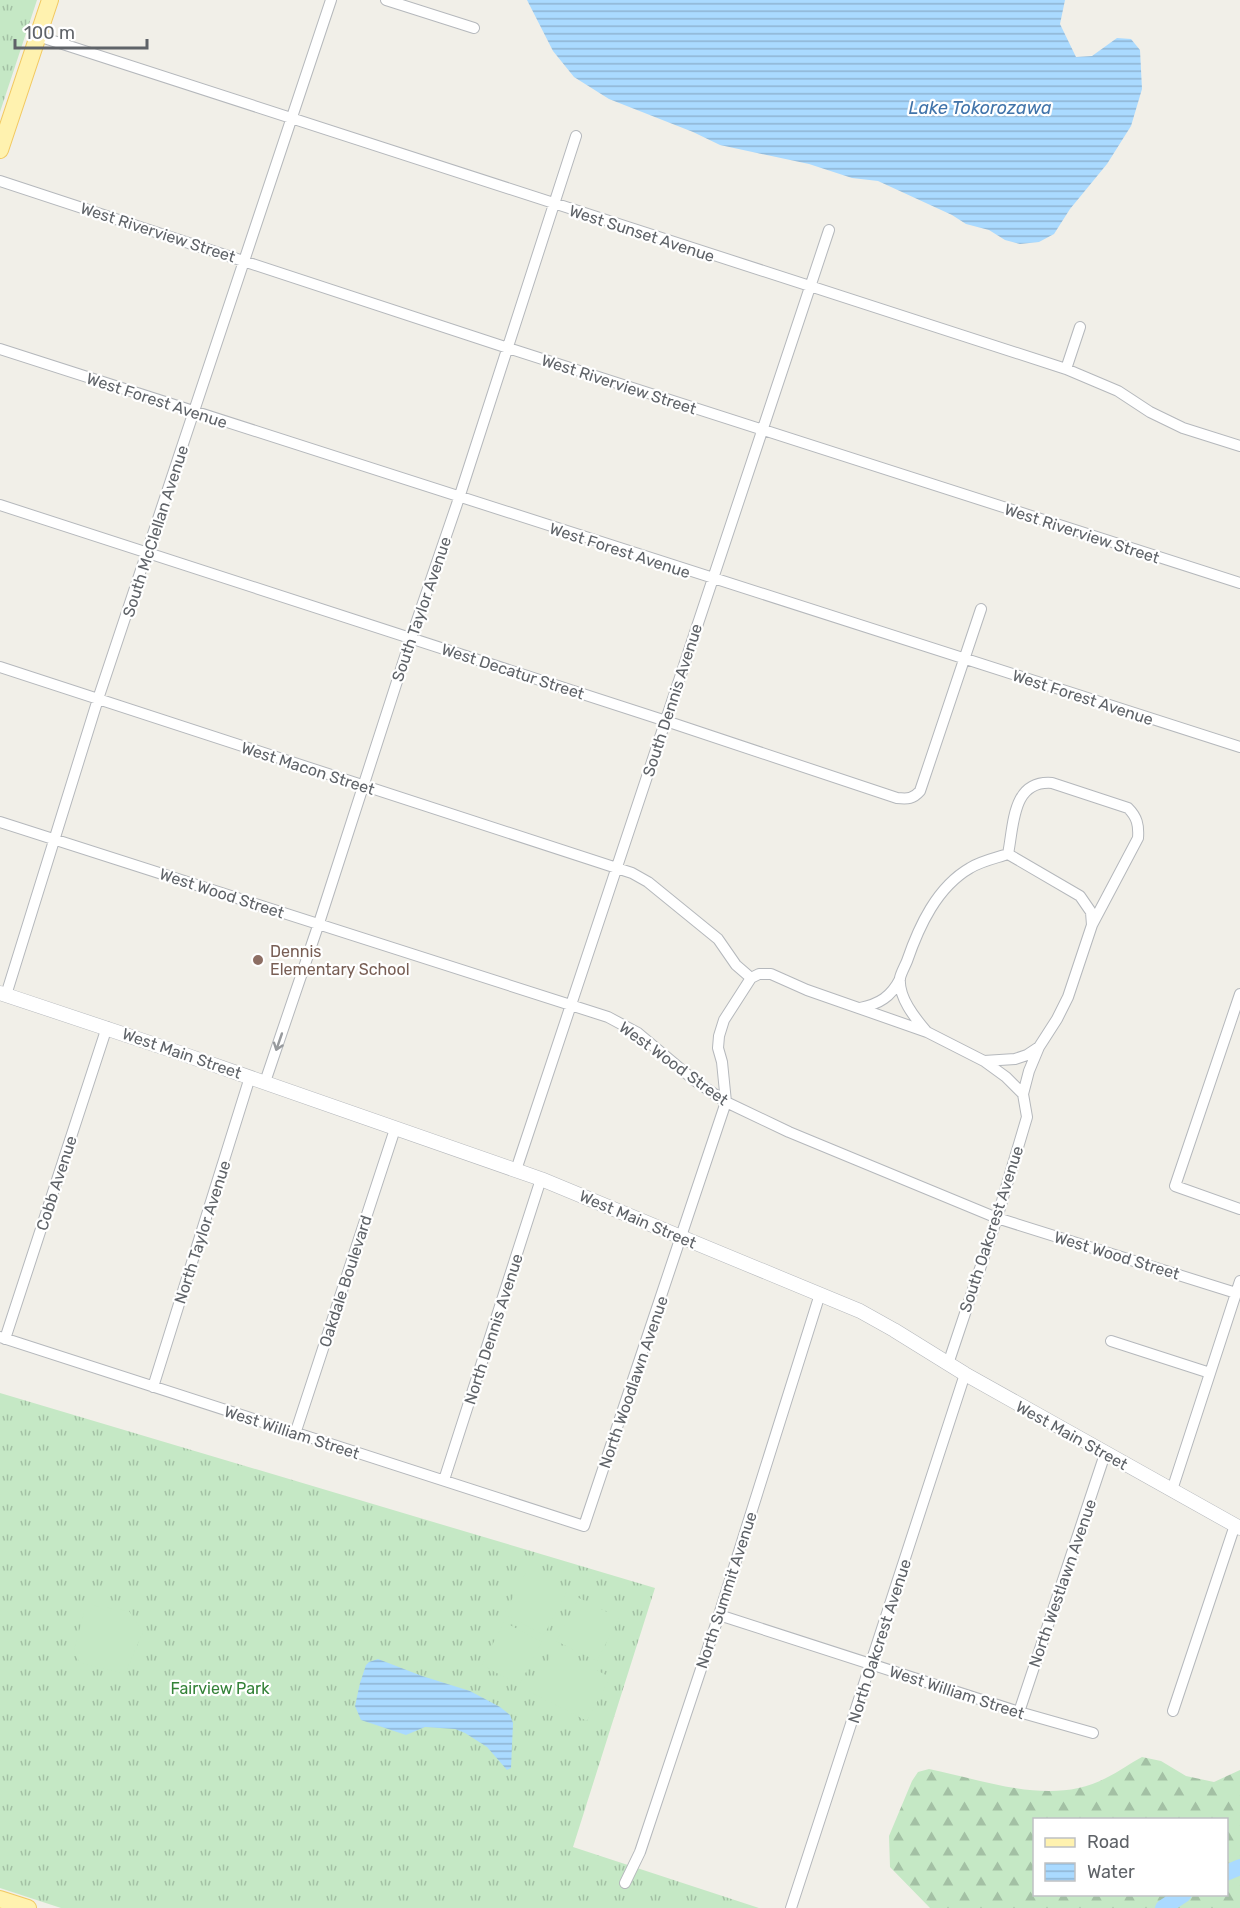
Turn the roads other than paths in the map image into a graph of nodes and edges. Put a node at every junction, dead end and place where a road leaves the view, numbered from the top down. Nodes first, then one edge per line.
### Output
1 (50, 0) edge
2 (331, 0) edge
3 (387, 0) edge
4 (474, 28) dead end
5 (38, 36) junction
6 (291, 119) junction
7 (4, 127) edge
8 (576, 136) dead end
9 (0, 150) edge
10 (0, 181) edge
11 (555, 205) junction
12 (829, 230) dead end
13 (244, 260) junction
14 (810, 287) junction
15 (1080, 327) dead end
16 (508, 348) junction
17 (0, 349) edge
18 (1066, 369) junction
19 (194, 412) junction
20 (761, 430) junction
21 (1240, 446) edge
22 (459, 498) junction
23 (0, 505) edge
24 (148, 553) junction
25 (712, 580) junction
26 (1240, 583) edge
27 (981, 609) dead end
28 (411, 638) junction
29 (964, 658) junction
30 (0, 667) edge
31 (98, 699) junction
32 (666, 721) junction
33 (1240, 747) edge
34 (363, 786) junction
35 (0, 822) edge
36 (54, 839) junction
37 (1008, 854) junction
38 (616, 869) junction
39 (319, 923) junction
40 (1092, 926) junction
41 (751, 978) junction
42 (900, 979) junction
43 (3, 994) edge
44 (1240, 994) edge
45 (570, 1005) junction
46 (859, 1008) junction
47 (106, 1027) junction
48 (927, 1032) junction
49 (1039, 1047) junction
50 (984, 1061) junction
51 (250, 1077) junction
52 (265, 1082) junction
53 (1023, 1094) junction
54 (726, 1102) junction
55 (395, 1129) junction
56 (516, 1170) junction
57 (541, 1179) junction
58 (1240, 1209) edge
59 (997, 1218) junction
60 (682, 1237) junction
61 (1240, 1281) edge
62 (1236, 1293) junction
63 (820, 1294) junction
64 (3, 1338) edge
65 (1111, 1341) dead end
66 (948, 1364) junction
67 (1210, 1373) junction
68 (965, 1374) junction
69 (153, 1387) junction
70 (296, 1434) junction
71 (1105, 1454) junction
72 (444, 1480) junction
73 (1172, 1490) junction
74 (584, 1526) joint
75 (1237, 1526) edge
76 (719, 1615) junction
77 (872, 1665) junction
78 (1173, 1711) dead end
79 (1019, 1712) junction
80 (1093, 1733) dead end
81 (625, 1883) dead end
82 (0, 1899) edge
83 (795, 1907) edge
84 (28, 1908) edge

1 - 5 main road
2 - 6 street, South McClellan Avenue
3 - 4 street
5 - 6 street, West Sunset Avenue
5 - 7 main road
6 - 11 street, West Sunset Avenue
6 - 13 street, South McClellan Avenue
7 - 9 main road
8 - 11 street, South Taylor Avenue
10 - 13 street, West Riverview Street
11 - 14 street, West Sunset Avenue
11 - 16 street, South Taylor Avenue
12 - 14 street, South Dennis Avenue
13 - 16 street, West Riverview Street
13 - 19 street, South McClellan Avenue
14 - 18 street, West Sunset Avenue
14 - 20 street, South Dennis Avenue
15 - 18 street
16 - 20 street, West Riverview Street
16 - 22 street, South Taylor Avenue
17 - 19 street, West Forest Avenue
18 - 21 street, West Sunset Avenue
19 - 22 street, West Forest Avenue
19 - 24 street, South McClellan Avenue
20 - 25 street, South Dennis Avenue
20 - 26 street, West Riverview Street
22 - 25 street, West Forest Avenue
22 - 28 street, South Taylor Avenue
23 - 24 street, West Decatur Street
24 - 28 street, West Decatur Street
24 - 31 street, South McClellan Avenue
25 - 29 street, West Forest Avenue
25 - 32 street, South Dennis Avenue
27 - 29 street
28 - 32 street, West Decatur Street
28 - 34 street, South Taylor Avenue
29 - 32 street, West Decatur Street
29 - 33 street, West Forest Avenue
30 - 31 street, West Macon Street
31 - 34 street, West Macon Street
31 - 36 street, South McClellan Avenue
32 - 38 street, South Dennis Avenue
34 - 38 street, West Macon Street
34 - 39 street, South Taylor Avenue
35 - 36 street, West Wood Street
36 - 39 street, West Wood Street
36 - 43 street, South McClellan Avenue
37 - 40 street
37 - 40 street
37 - 42 street
38 - 41 street, West Macon Street
38 - 45 street, South Dennis Avenue
39 - 45 street, West Wood Street
39 -> 52 street, South Taylor Avenue
40 - 49 street
41 - 46 street
41 - 54 street
42 - 46 street
42 - 48 street
43 - 47 street, West Main Street
44 - 58 street
45 - 54 street, West Wood Street
45 - 56 street, South Dennis Avenue
46 - 48 street
47 - 51 street, West Main Street
47 - 64 street, Cobb Avenue
48 - 50 street
49 - 50 street
49 - 53 street
50 - 53 street
51 - 52 street, West Main Street
51 - 69 street, North Taylor Avenue
52 - 55 street, West Main Street
53 - 59 street, South Oakcrest Avenue
54 - 59 street, West Wood Street
54 - 60 street, North Woodlawn Avenue
55 - 56 street, West Main Street
55 - 70 street, Oakdale Boulevard
56 - 57 street, West Main Street
57 - 60 street, West Main Street
57 - 72 street, North Dennis Avenue
59 - 62 street, West Wood Street
59 - 66 street, South Oakcrest Avenue
60 - 63 street, West Main Street
60 - 74 street, North Woodlawn Avenue
61 - 62 street
62 - 67 street
63 - 66 street, West Main Street
63 - 76 street, North Summit Avenue
64 - 69 street, West William Street
65 - 67 street
66 - 68 street, West Main Street
67 - 73 street
68 - 71 street, West Main Street
68 - 77 street, North Oakcrest Avenue
69 - 70 street, West William Street
70 - 72 street, West William Street
71 - 73 street, West Main Street
71 - 79 street, North Westlawn Avenue
72 - 74 street, West William Street
73 - 75 street, West Main Street
75 - 78 street
76 - 77 street, West William Street
76 - 81 street, North Summit Avenue
77 - 79 street, West William Street
77 - 83 street, North Oakcrest Avenue
79 - 80 street, West William Street
82 - 84 main road

